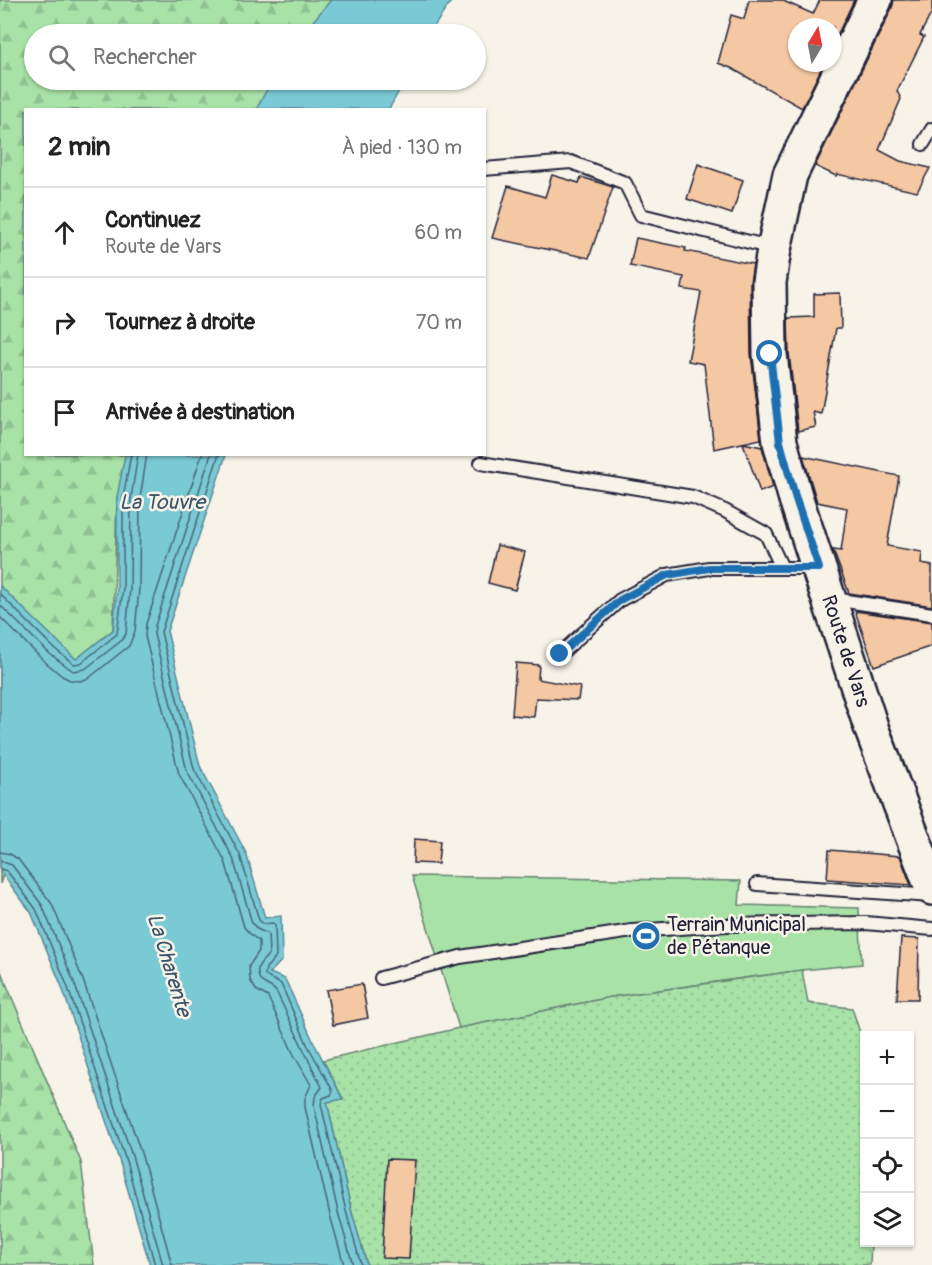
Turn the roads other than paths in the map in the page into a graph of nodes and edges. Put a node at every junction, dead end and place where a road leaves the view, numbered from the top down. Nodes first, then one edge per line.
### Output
1 (875, 0) edge
2 (932, 129) edge
3 (923, 144) dead end
4 (486, 169) edge
5 (774, 249) junction
6 (481, 463) dead end
7 (782, 567) junction
8 (824, 583) junction
9 (932, 614) edge
10 (560, 654) dead end
11 (757, 884) dead end
12 (932, 888) edge
13 (932, 896) edge
14 (932, 929) edge
15 (381, 978) dead end

1 - 5 main road, Route de Vars
2 - 3 lane
4 - 5 lane
5 - 8 main road, Route de Vars
6 - 7 lane
7 - 8 lane
7 - 10 lane
8 - 9 lane
8 - 12 main road, Route de Vars
11 - 13 lane
14 - 15 lane

